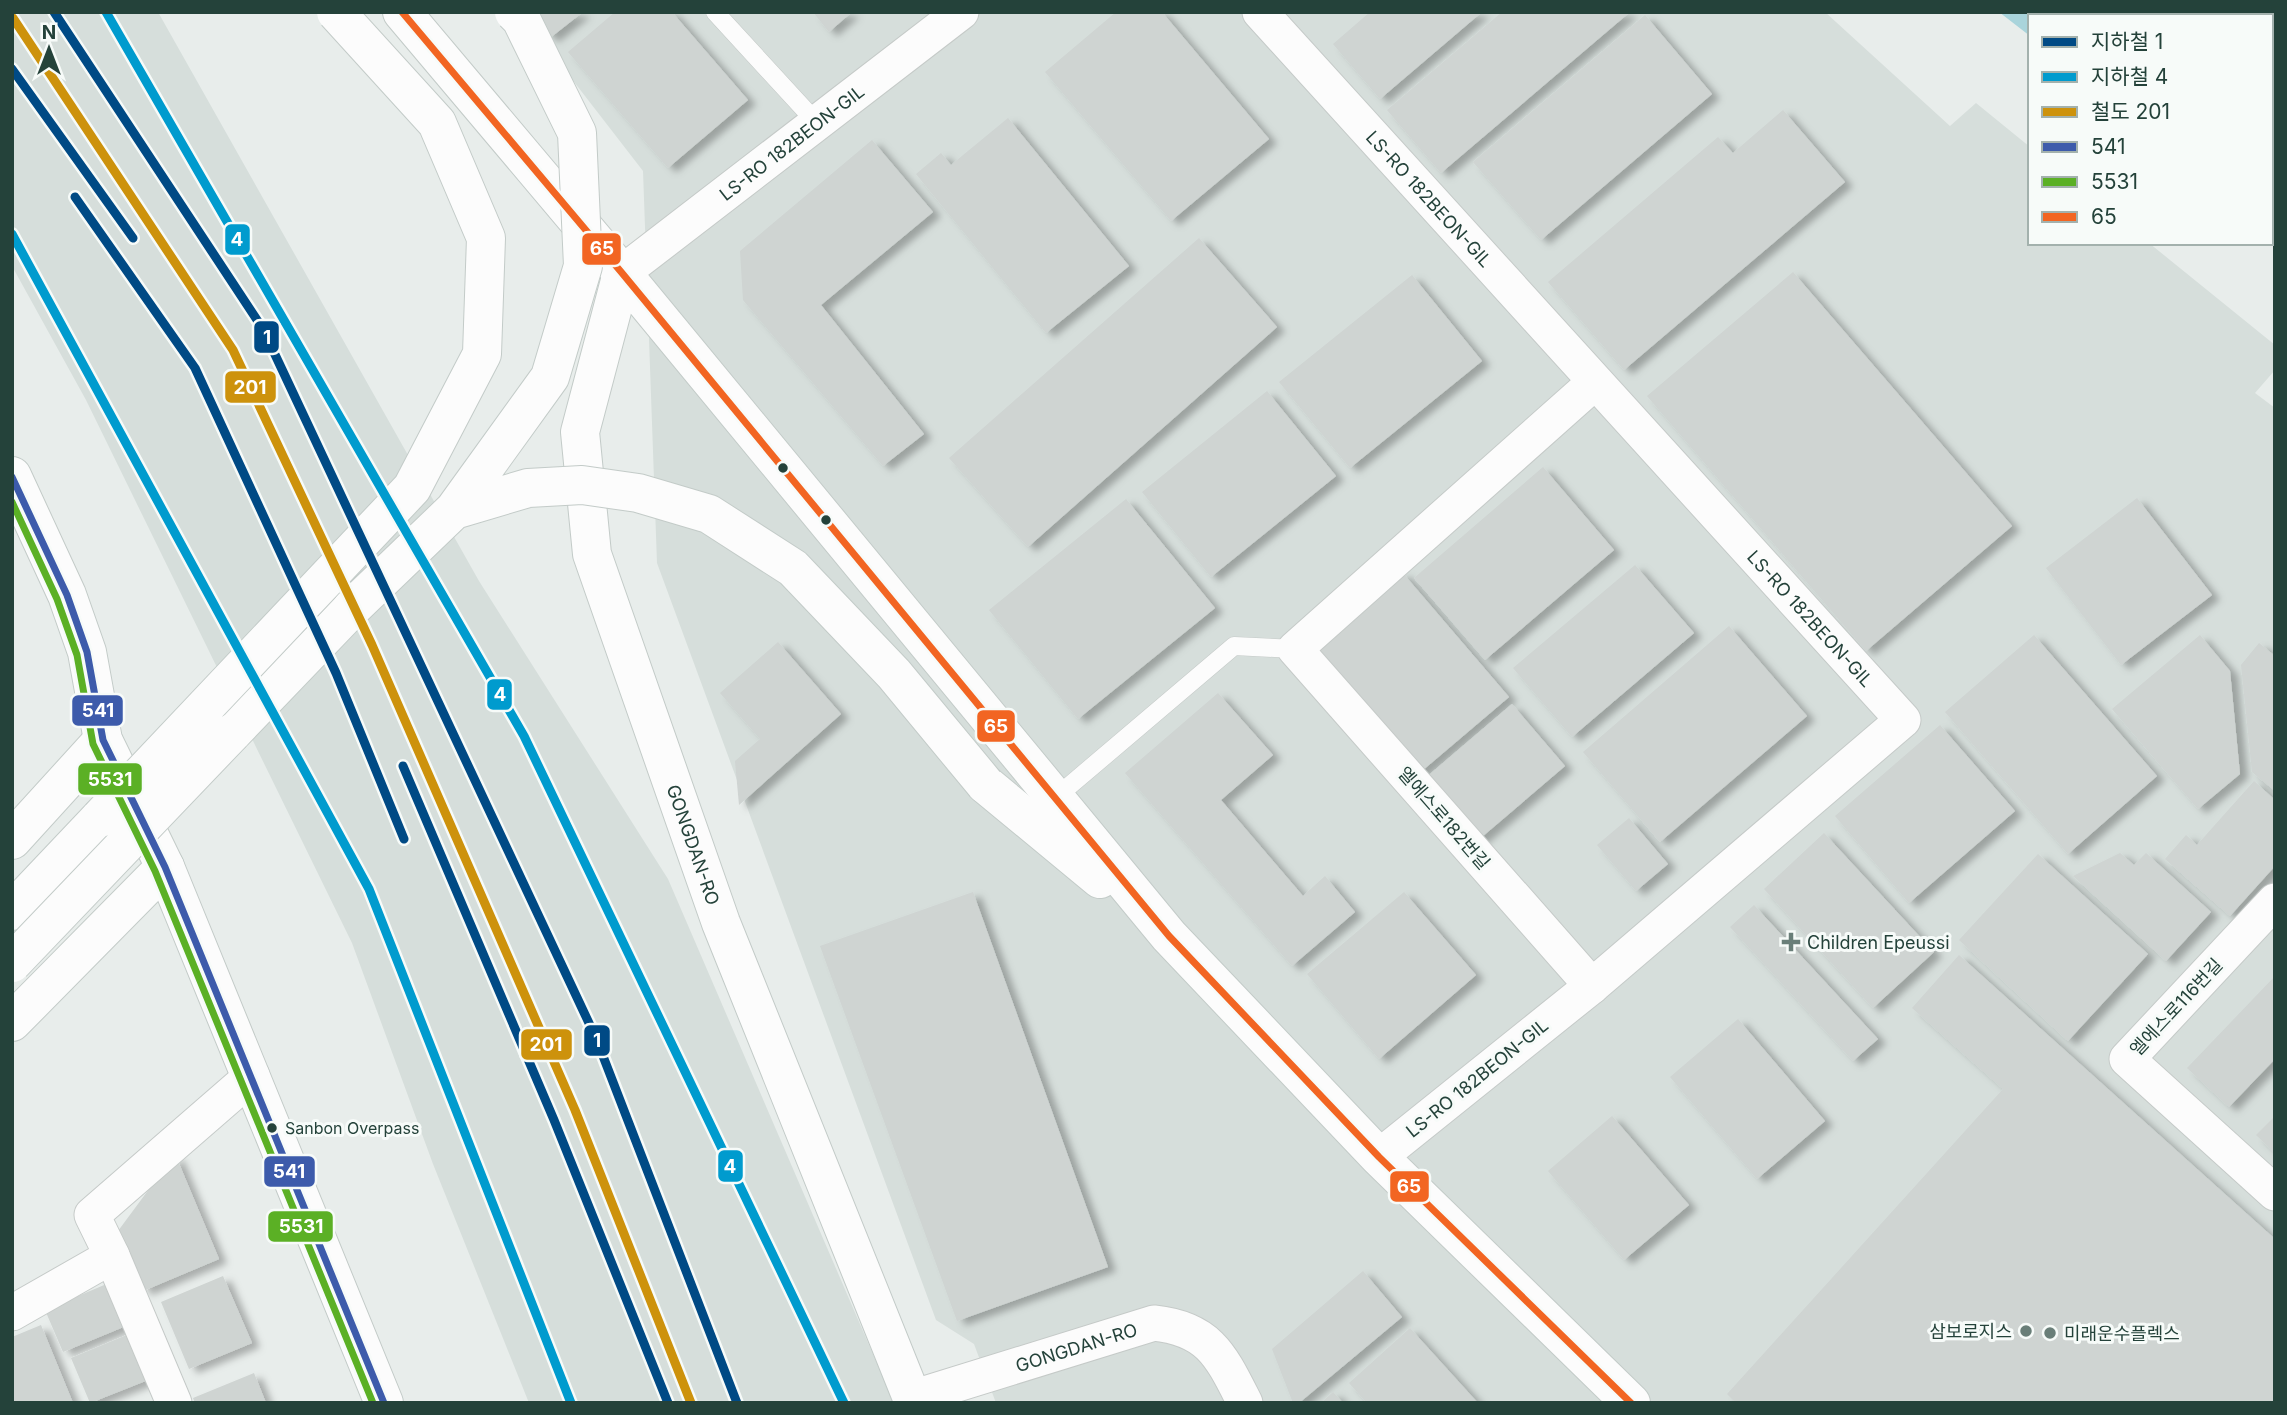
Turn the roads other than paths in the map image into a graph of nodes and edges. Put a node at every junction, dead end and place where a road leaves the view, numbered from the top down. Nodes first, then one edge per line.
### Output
1 (336, 12) edge
2 (402, 12) edge
3 (514, 12) edge
4 (715, 12) edge
5 (961, 12) edge
6 (1260, 12) edge
7 (816, 122) junction
8 (622, 273) junction
9 (1595, 382) junction
10 (12, 477) edge
11 (454, 510) junction
12 (1295, 649) junction
13 (103, 740) junction
14 (1055, 798) junction
15 (12, 840) edge
16 (165, 867) junction
17 (2275, 901) edge
18 (12, 911) edge
19 (1169, 936) junction
20 (12, 963) edge
21 (1592, 986) junction
22 (12, 1022) edge
23 (252, 1076) junction
24 (1379, 1157) junction
25 (2275, 1193) edge
26 (112, 1256) junction
27 (12, 1313) edge
28 (913, 1400) edge
29 (174, 1403) edge
30 (384, 1403) edge
31 (1245, 1403) edge
32 (1631, 1403) edge

1 - 18 street, bridge
2 - 8 street
3 - 11 street, bridge
4 - 7 lane
5 - 7 street, LS-RO 182BEON-GIL
6 - 9 street, LS-RO 182BEON-GIL
7 - 8 street, LS-RO 182BEON-GIL
8 - 14 street
8 - 28 street, GONGDAN-RO
9 - 12 street
9 - 21 street, LS-RO 182BEON-GIL
10 - 13 street
11 - 19 street, bridge
11 - 20 street, bridge
12 - 14 lane
12 - 21 street, 엘에스로182번길
13 - 15 street
13 - 16 street
14 - 19 street
16 - 22 street
16 - 23 street
17 - 25 street, 엘에스로116번길
19 - 24 street
21 - 24 street, LS-RO 182BEON-GIL
23 - 26 street
23 - 30 street
24 - 32 street
26 - 27 street
26 - 29 street
28 - 31 street, GONGDAN-RO

